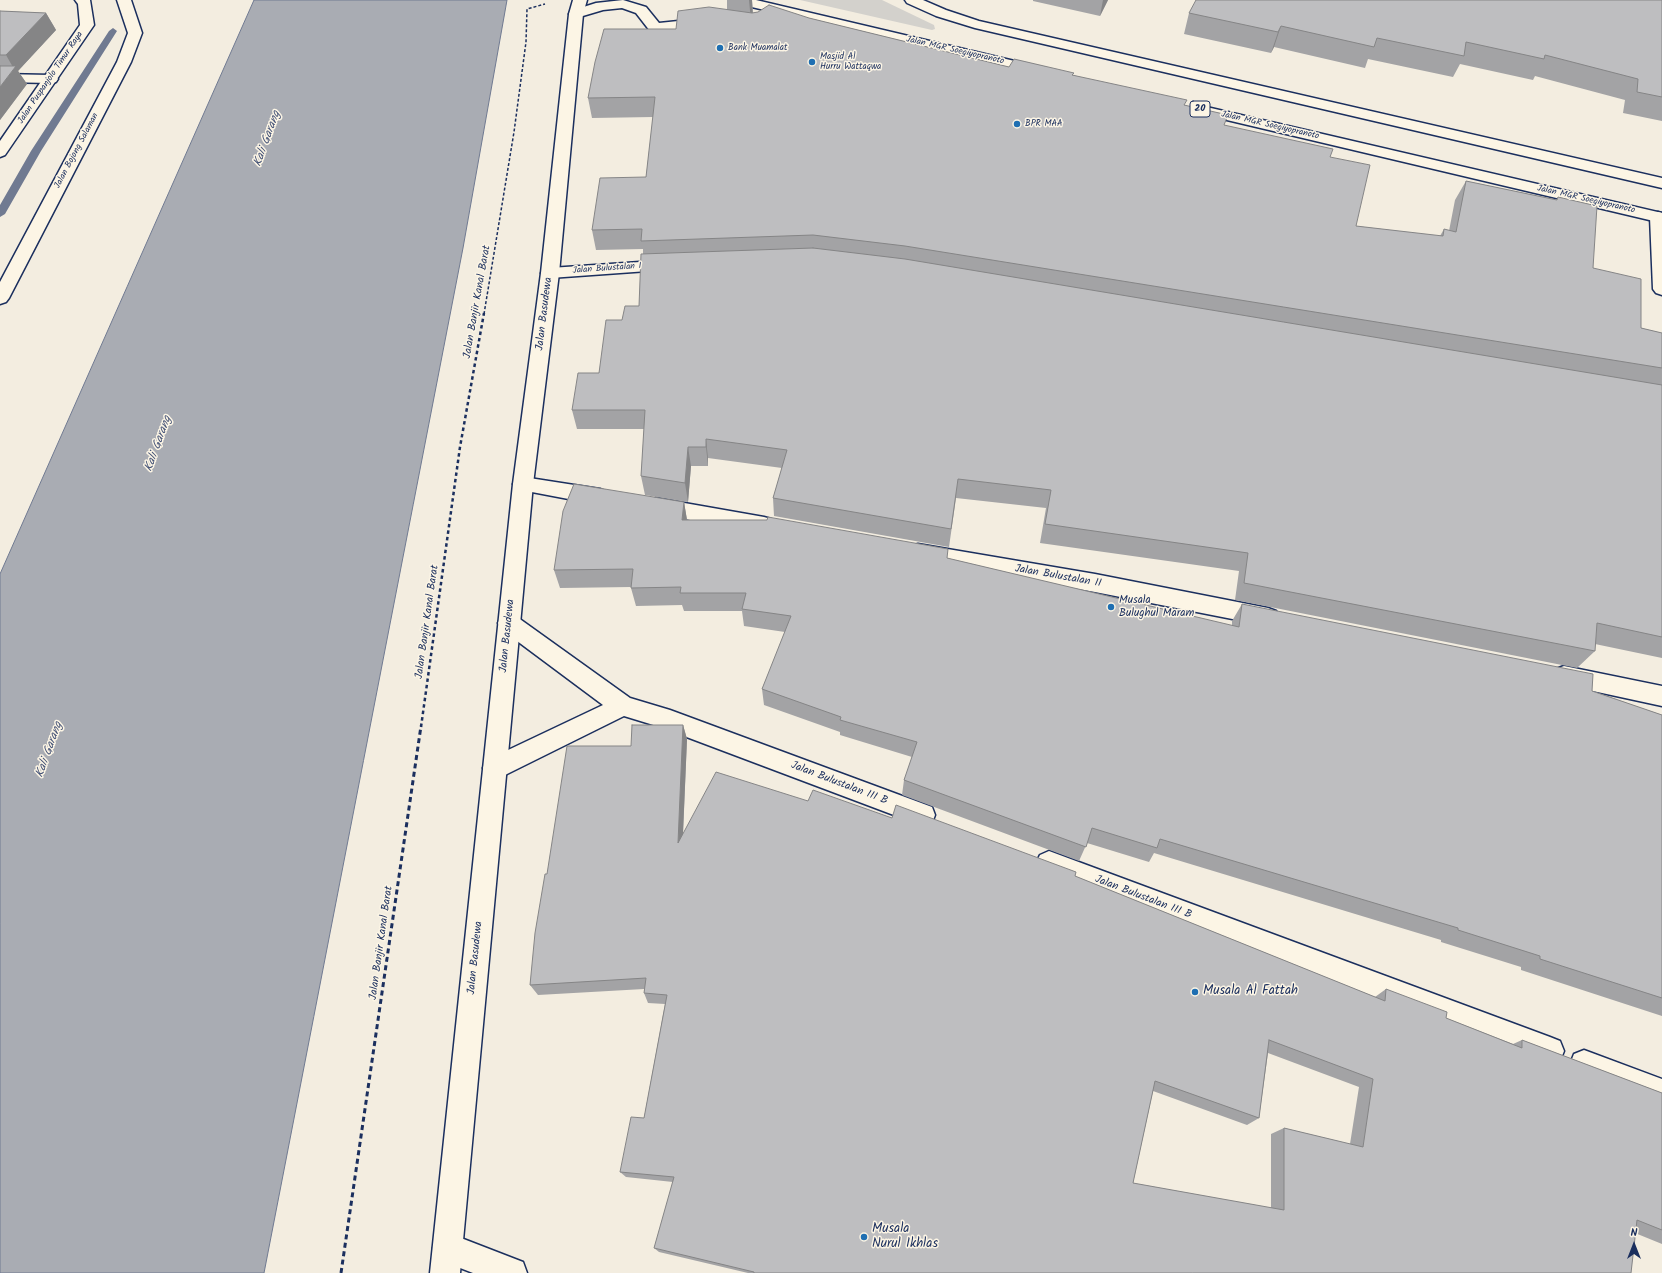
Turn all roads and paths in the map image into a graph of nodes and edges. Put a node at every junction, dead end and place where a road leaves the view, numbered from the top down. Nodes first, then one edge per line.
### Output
1 (82, 0) edge
2 (124, 0) edge
3 (739, 0) edge
4 (912, 0) edge
5 (547, 4) dead end
6 (578, 7) edge
7 (781, 10) junction
8 (764, 20) edge
9 (718, 22) edge
10 (1052, 74) edge
11 (0, 78) edge
12 (51, 79) junction
13 (1184, 105) edge
14 (0, 152) edge
15 (1662, 183) edge
16 (1660, 218) edge
17 (683, 265) edge
18 (550, 273) junction
19 (1662, 289) edge
20 (0, 298) edge
21 (523, 484) junction
22 (616, 499) edge
23 (639, 503) edge
24 (780, 528) edge
25 (898, 548) edge
26 (1289, 622) edge
27 (509, 623) junction
28 (1546, 672) edge
29 (1662, 696) edge
30 (622, 706) junction
31 (495, 768) junction
32 (946, 824) edge
33 (1028, 855) edge
34 (1662, 1093) edge
35 (446, 1260) edge
36 (341, 1273) edge
37 (512, 1273) edge

1 - 12 main road, Jalan Puspanjolo Timur Raya
2 - 20 main road, Jalan Bojong Salaman
3 - 7 main road, Jalan MGR Soegiyopranoto
4 - 15 main road
5 - 36 path, Jalan Banjir Kanal Barat
6 - 9 main road
6 - 18 main road, Jalan Basudewa
7 - 8 main road
7 - 10 main road, Jalan MGR Soegiyopranoto
11 - 12 main road
12 - 14 main road, Jalan Puspanjolo Timur Raya
13 - 16 main road, Jalan MGR Soegiyopranoto / 20
16 - 19 main road
17 - 18 main road, Jalan Bulustalan I
18 - 21 main road, Jalan Basudewa
21 - 22 main road
21 - 27 main road, Jalan Basudewa
23 - 24 main road
25 - 26 main road, Jalan Bulustalan II
27 - 30 main road, Jalan Bulustalan III B
27 - 31 main road, Jalan Basudewa
28 - 29 main road
30 - 31 main road
30 - 32 main road, Jalan Bulustalan III B
31 - 35 main road, Jalan Basudewa
33 - 34 main road, Jalan Bulustalan III B
35 - 37 main road

